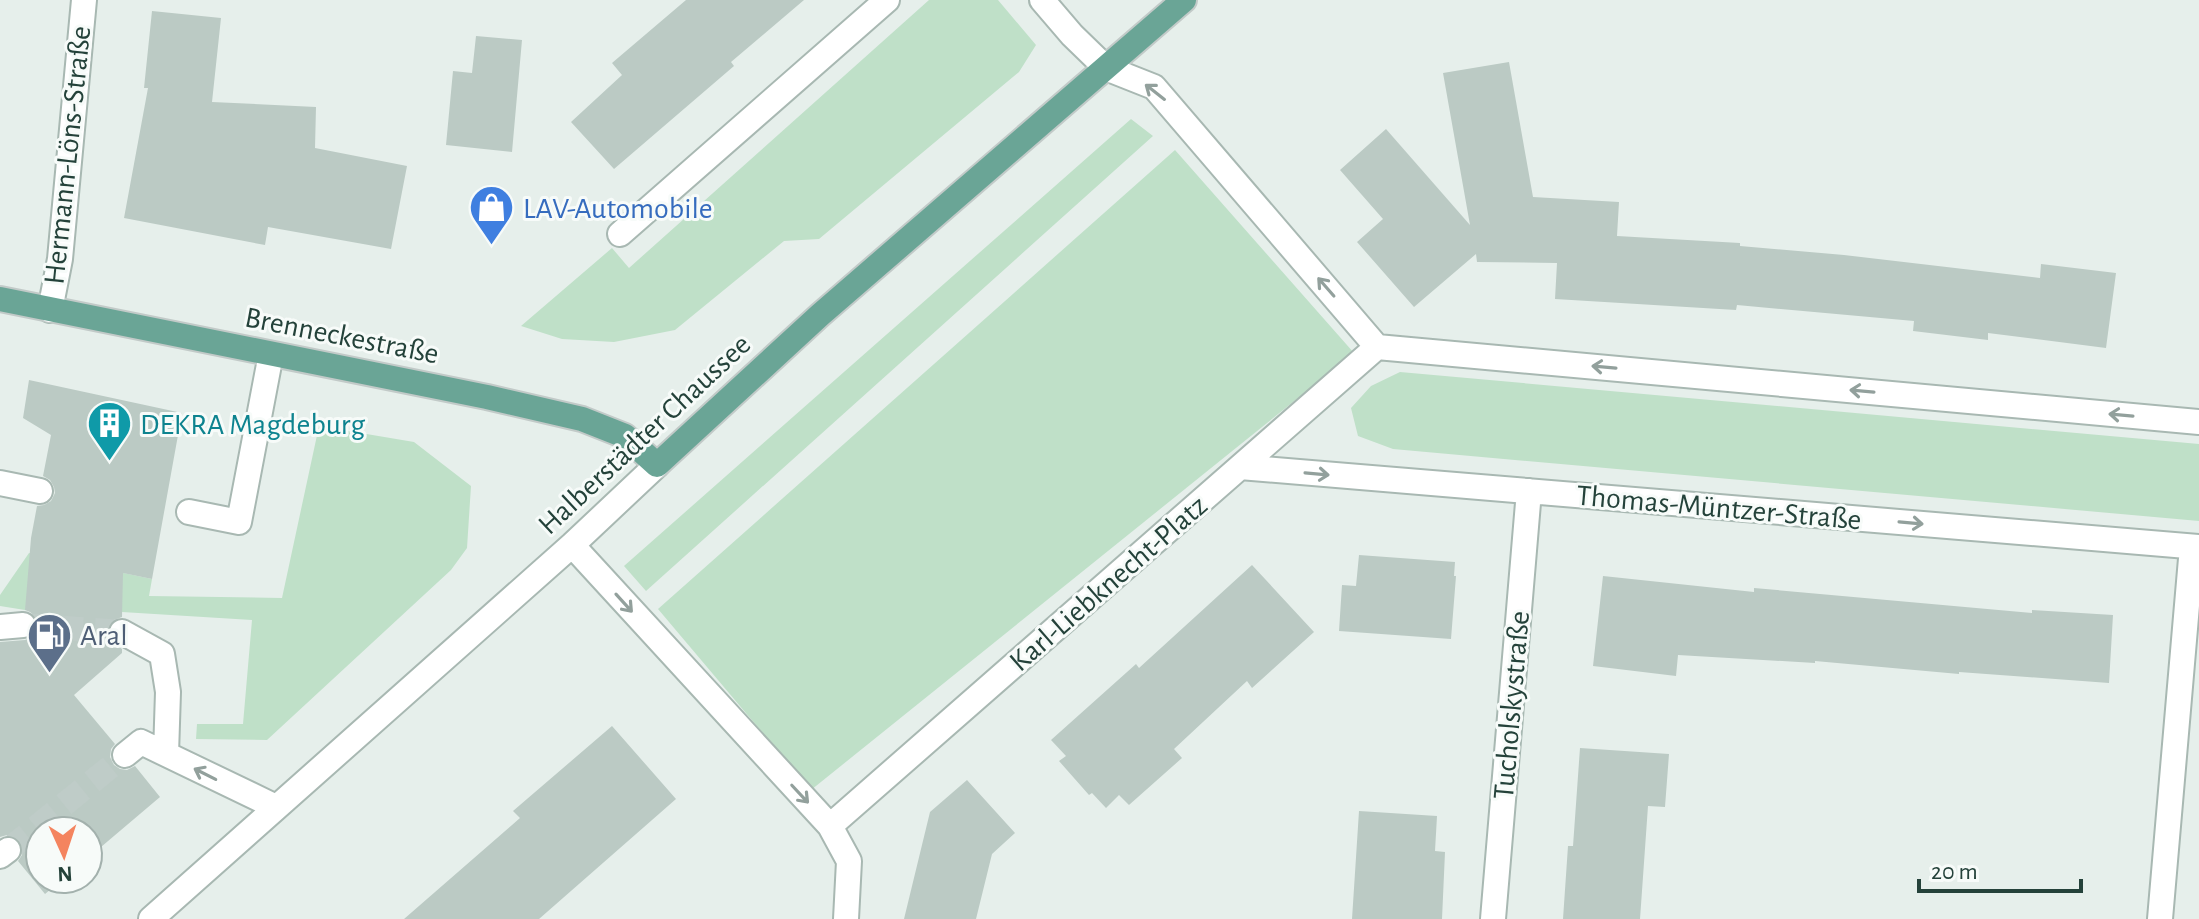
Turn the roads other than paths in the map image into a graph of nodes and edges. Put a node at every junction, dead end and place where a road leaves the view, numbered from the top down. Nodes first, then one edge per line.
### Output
1 (84, 0) edge
2 (887, 0) edge
3 (1042, 0) edge
4 (1184, 0) edge
5 (1106, 68) junction
6 (620, 234) dead end
7 (0, 299) edge
8 (50, 310) junction
9 (1377, 347) junction
10 (271, 354) junction
11 (2199, 422) edge
12 (657, 465) junction
13 (1240, 467) junction
14 (0, 483) edge
15 (40, 491) dead end
16 (1529, 491) junction
17 (189, 512) dead end
18 (572, 545) junction
19 (2196, 547) edge
20 (122, 632) tunnel mouth
21 (166, 754) junction
22 (125, 755) tunnel mouth
23 (276, 807) junction
24 (830, 826) junction
25 (151, 919) edge
26 (846, 919) edge
27 (1493, 919) edge
28 (2160, 919) edge

1 - 8 street, Hermann-Löns-Straße
2 - 6 street
3 - 5 street
4 - 5 main road, Halberstädter Chaussee
9 -> 5 street
5 - 12 main road, Halberstädter Chaussee
7 - 8 main road, Brenneckestraße
8 - 10 main road, Brenneckestraße
11 -> 9 street
9 - 13 street, Karl-Liebknecht-Platz
10 - 12 main road, Brenneckestraße
10 - 17 street
12 - 18 street, Halberstädter Chaussee
13 -> 16 street, Thomas-Müntzer-Straße
13 - 24 street, Karl-Liebknecht-Platz
14 - 15 street
16 -> 19 street, Thomas-Müntzer-Straße
16 - 27 street, Tucholskystraße
18 - 23 street, Halberstädter Chaussee
18 -> 24 street
19 - 28 street
20 - 21 street
21 - 22 street
23 -> 21 street
23 - 25 street, Halberstädter Chaussee
24 - 26 street

